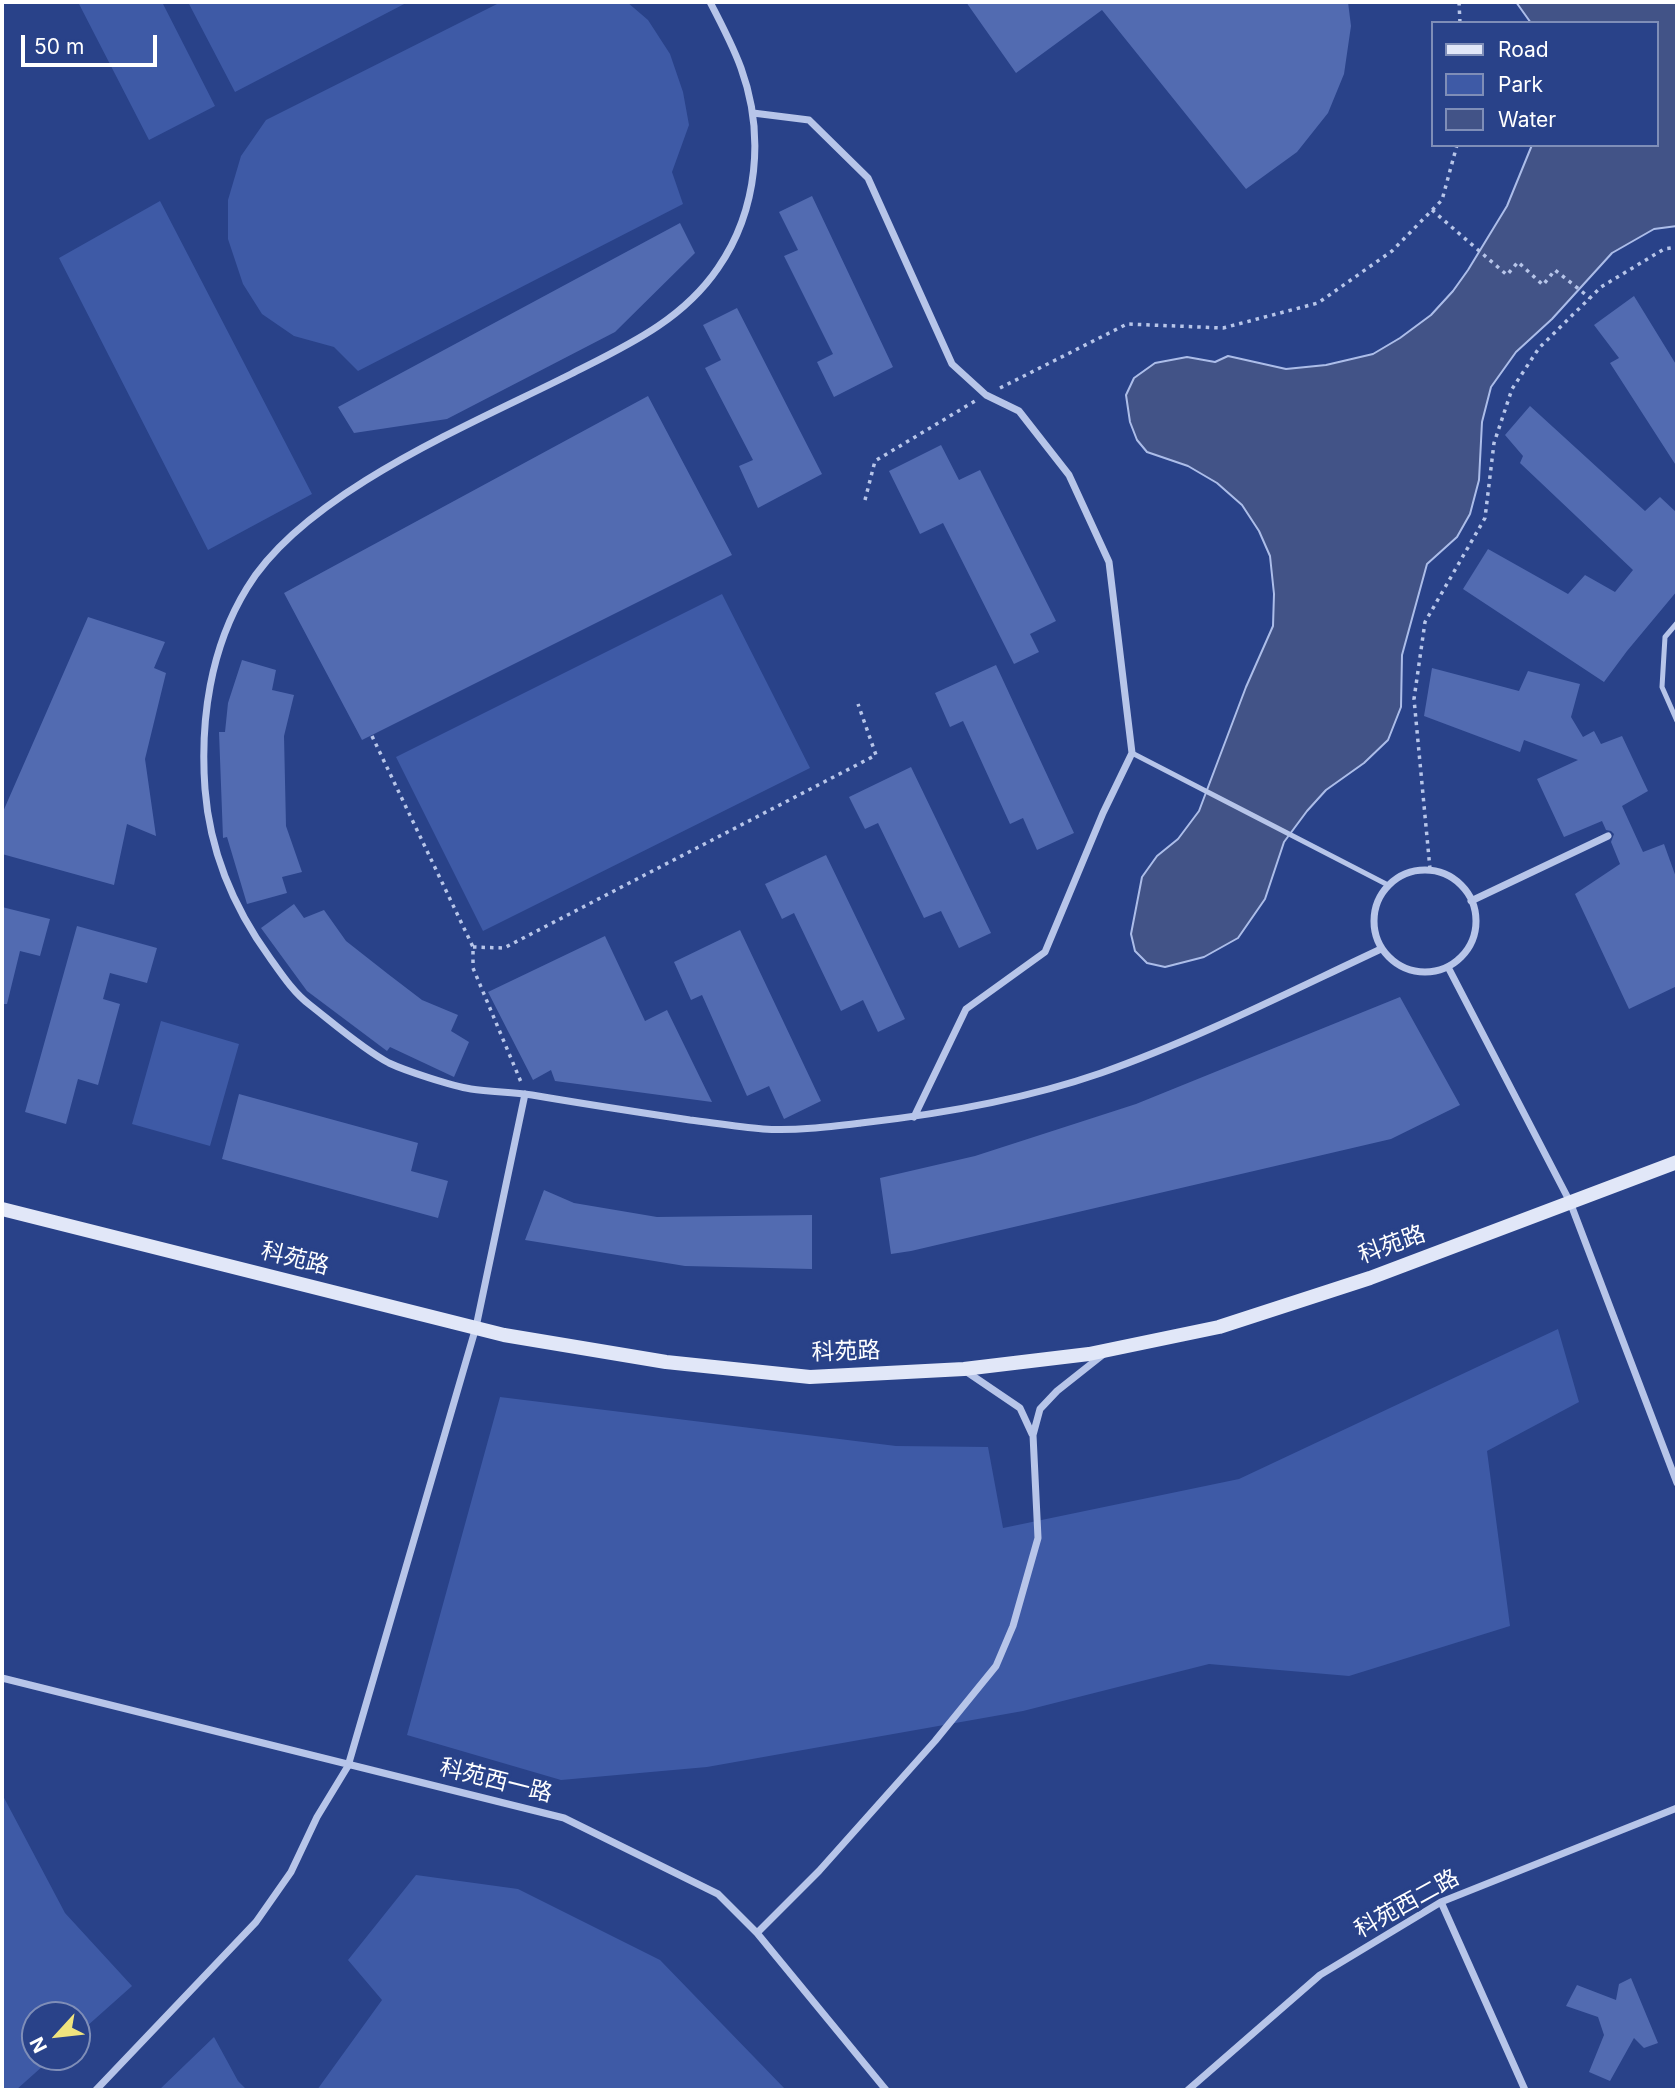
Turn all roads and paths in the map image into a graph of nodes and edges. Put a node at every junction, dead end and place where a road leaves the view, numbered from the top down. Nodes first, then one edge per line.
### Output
1 (710, 2) edge
2 (1459, 2) edge
3 (1460, 21) edge
4 (753, 113) junction
5 (1456, 147) edge
6 (1432, 210) junction
7 (1677, 247) edge
8 (1590, 298) junction
9 (986, 395) junction
10 (865, 500) dead end
11 (1677, 623) edge
12 (858, 704) dead end
13 (1677, 722) edge
14 (372, 736) dead end
15 (1132, 753) junction
16 (1608, 836) dead end
17 (1430, 869) junction
18 (1388, 884) junction
19 (1471, 901) junction
20 (473, 947) junction
21 (1381, 949) junction
22 (1448, 967) junction
23 (525, 1094) junction
24 (914, 1117) junction
25 (1677, 1162) edge
26 (1570, 1202) junction
27 (2, 1209) edge
28 (476, 1327) junction
29 (1111, 1349) junction
30 (964, 1369) junction
31 (1033, 1435) junction
32 (1677, 1483) edge
33 (2, 1678) edge
34 (348, 1766) junction
35 (1677, 1808) edge
36 (1441, 1902) junction
37 (757, 1933) junction
38 (96, 2090) edge
39 (886, 2090) edge
40 (1188, 2090) edge
41 (1525, 2090) edge

1 - 4 street
2 - 3 path
4 - 9 street
4 - 23 street
5 - 6 path
6 - 8 path
6 - 9 path
7 - 8 path
8 - 17 path
9 - 10 path
9 - 15 street
11 - 13 lane
12 - 20 path
14 - 20 path
15 - 18 lane
15 - 24 street
16 - 19 street
17 - 18 street
17 - 19 street
18 - 21 street
19 - 22 street
20 - 23 path
21 - 22 street
21 - 24 street
22 - 26 street
23 - 24 street
23 - 28 street
25 - 26 street, 科苑路
26 - 29 street, 科苑路
26 - 32 street
27 - 28 street, 科苑路
28 - 30 street, 科苑路
28 - 34 street
29 - 30 street, 科苑路
29 - 31 street
30 - 31 street
31 - 37 street
33 - 34 street, 科苑西一路
34 - 37 street, 科苑西一路
34 - 38 street
35 - 36 street, 科苑西二路
36 - 40 street, 科苑西二路
36 - 41 street
37 - 39 street, 科苑西一路

